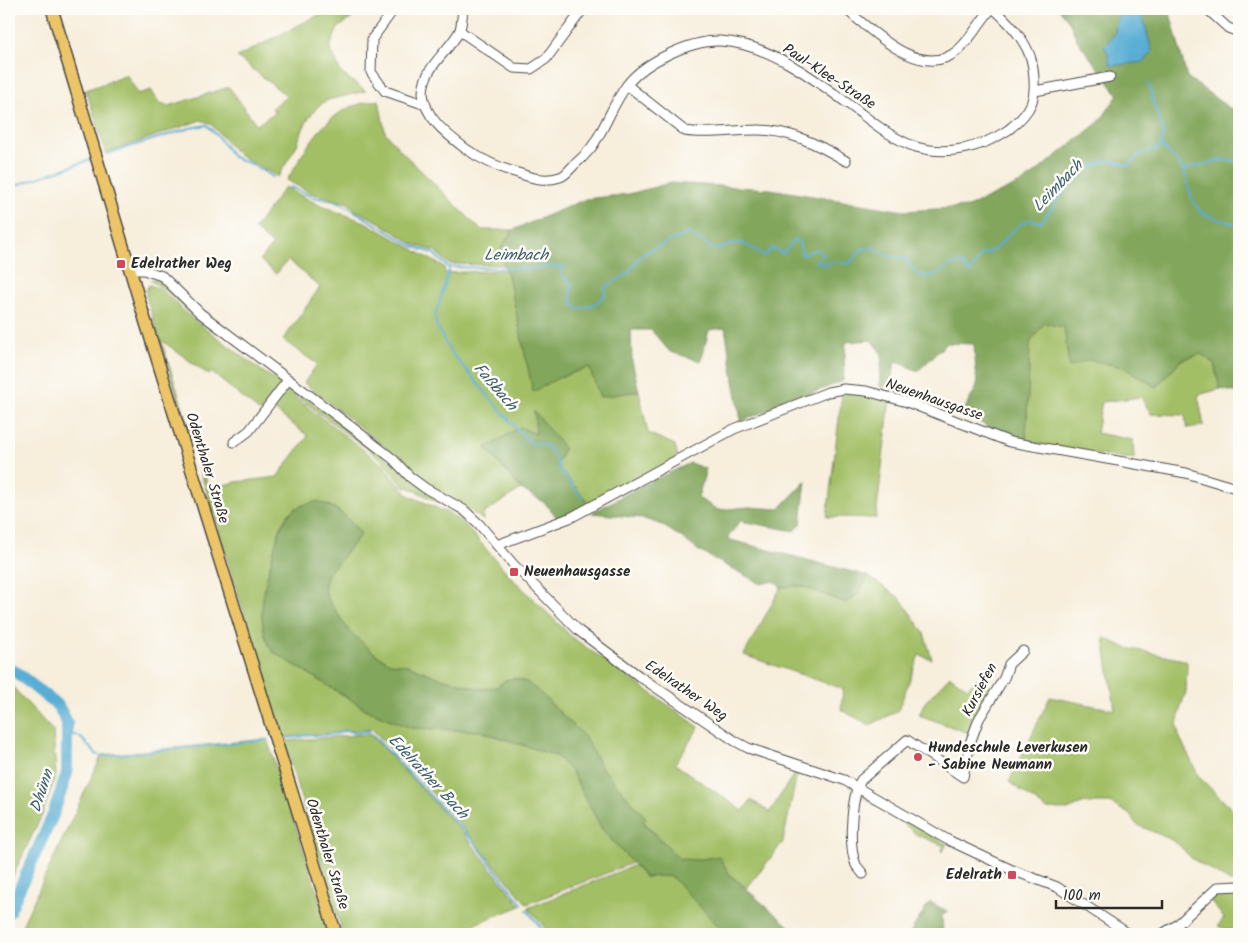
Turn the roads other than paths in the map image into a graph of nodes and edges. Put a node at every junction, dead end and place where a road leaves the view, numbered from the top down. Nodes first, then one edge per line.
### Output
1 (52, 9) edge
2 (464, 9) edge
3 (582, 9) edge
4 (846, 9) edge
5 (993, 9) edge
6 (1207, 9) edge
7 (391, 13) dead end
8 (460, 30) junction
9 (1239, 32) edge
10 (1110, 77) dead end
11 (626, 86) junction
12 (1035, 91) junction
13 (426, 105) junction
14 (846, 160) dead end
15 (131, 270) junction
16 (288, 380) junction
17 (234, 442) dead end
18 (1239, 489) edge
19 (497, 545) junction
20 (1023, 651) dead end
21 (857, 787) junction
22 (863, 874) dead end
23 (1239, 886) edge
24 (336, 934) edge
25 (1129, 934) edge
26 (1162, 934) edge

1 - 15 main road, Odenthaler Straße
2 - 8 street
3 - 8 street
4 - 5 street
5 - 12 street
6 - 9 street
7 - 13 street
8 - 13 street
10 - 12 street
11 - 12 street, Paul-Klee-Straße
11 - 13 street, Paul-Klee-Straße
11 - 14 street
15 - 16 street, Edelrather Weg
15 - 24 main road, Odenthaler Straße
16 - 17 street
16 - 19 street, Edelrather Weg
18 - 19 street, Neuenhausgasse
19 - 21 street, Edelrather Weg
20 - 21 street, Kursiefen
21 - 22 street
21 - 25 street, Edelrather Weg
23 - 26 street

